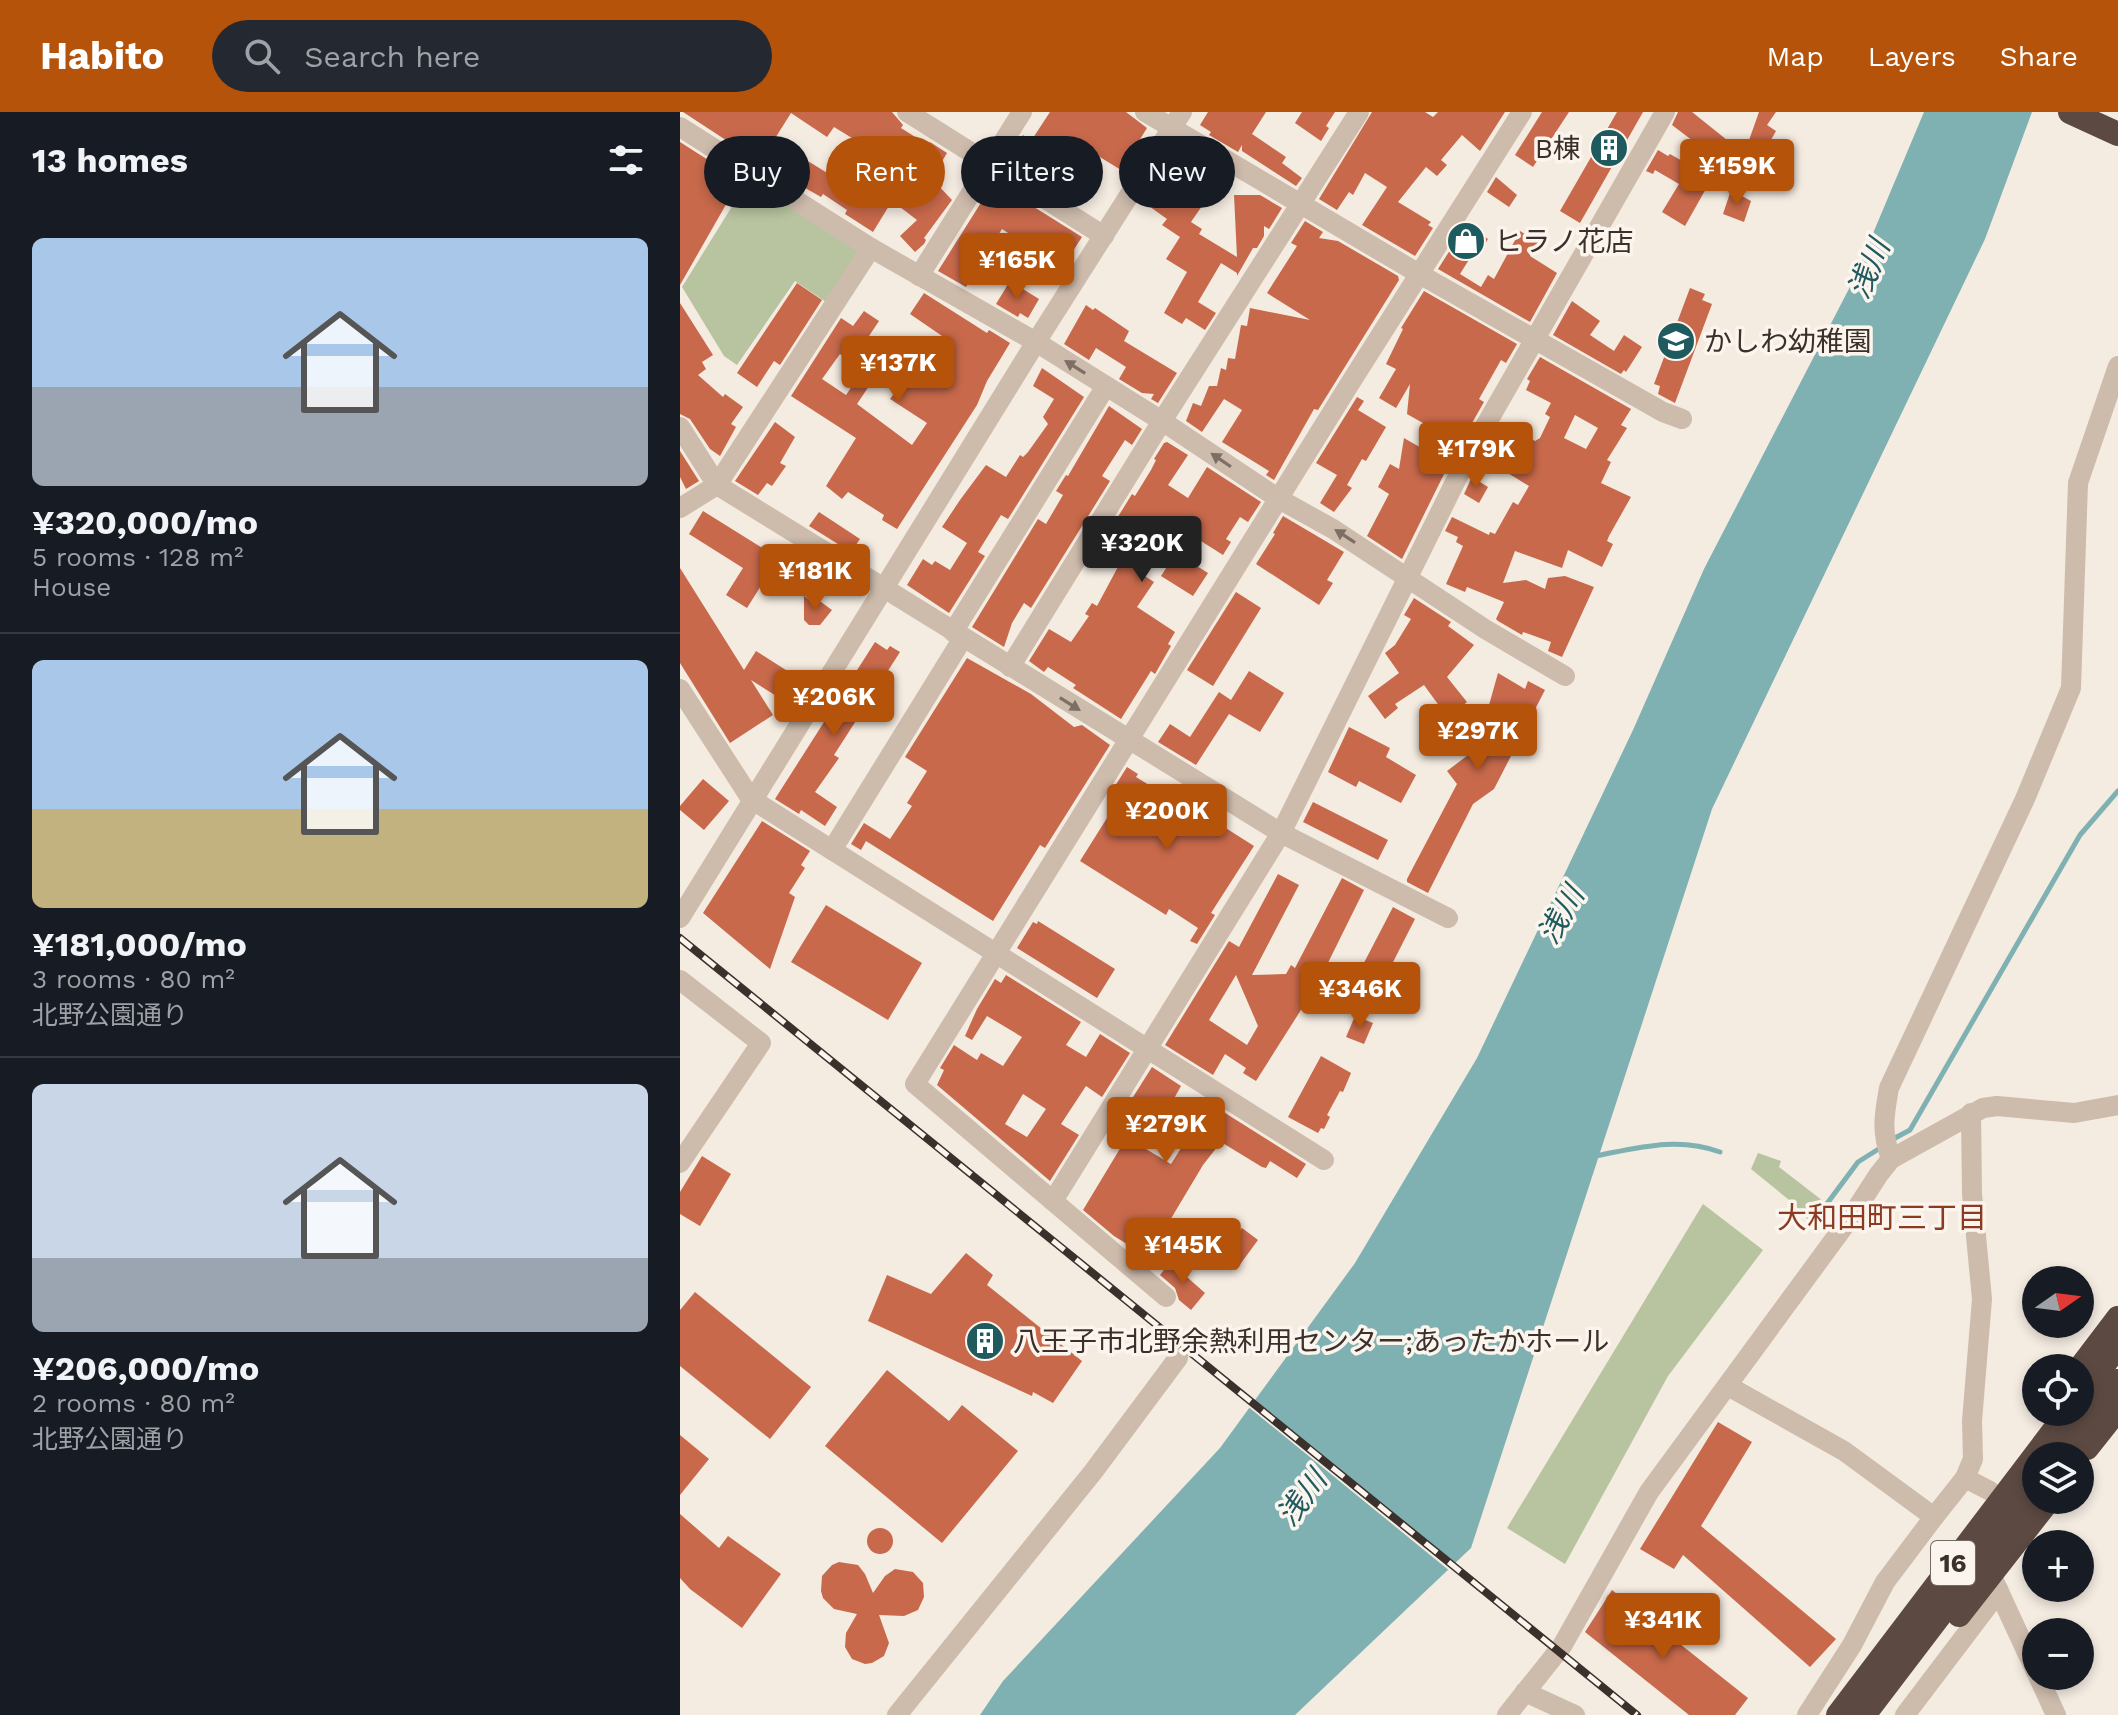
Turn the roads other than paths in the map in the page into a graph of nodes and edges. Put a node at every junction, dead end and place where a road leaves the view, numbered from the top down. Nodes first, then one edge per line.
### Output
1 (907, 112) edge
2 (1022, 112) edge
3 (1145, 112) edge
4 (1359, 112) edge
5 (1522, 112) edge
6 (1665, 112) edge
7 (2070, 112) edge
8 (1177, 119) edge
9 (680, 127) edge
10 (2114, 131) edge
11 (1007, 136) edge
12 (961, 147) edge
13 (1301, 203) junction
14 (962, 208) edge
15 (1059, 208) edge
16 (1104, 236) junction
17 (871, 248) junction
18 (1421, 275) junction
19 (919, 276) junction
20 (1534, 338) junction
21 (1036, 342) junction
22 (2118, 366) edge
23 (1106, 386) junction
24 (1682, 419) dead end
25 (1162, 421) junction
26 (680, 427) edge
27 (717, 485) junction
28 (1279, 499) junction
29 (680, 508) edge
30 (1408, 577) junction
31 (883, 588) junction
32 (958, 635) junction
33 (1010, 667) junction
34 (1565, 676) dead end
35 (680, 689) edge
36 (1129, 741) junction
37 (751, 799) junction
38 (1281, 833) junction
39 (832, 850) junction
40 (680, 918) edge
41 (1448, 918) dead end
42 (995, 953) junction
43 (680, 980) edge
44 (1147, 1049) junction
45 (2118, 1105) edge
46 (1971, 1113) junction
47 (1891, 1159) junction
48 (1324, 1160) dead end
49 (680, 1163) edge
50 (1053, 1201) junction
51 (1166, 1297) dead end
52 (2118, 1318) edge
53 (2118, 1346) edge
54 (2091, 1354) edge
55 (1178, 1358) dead end
56 (2094, 1378) edge
57 (2118, 1381) edge
58 (1728, 1386) junction
59 (2118, 1409) edge
60 (2038, 1426) edge
61 (2057, 1426) edge
62 (2072, 1442) edge
63 (2092, 1442) edge
64 (1965, 1478) junction
65 (1990, 1491) junction
66 (2022, 1507) edge
67 (2040, 1514) edge
68 (1934, 1517) junction
69 (1995, 1584) junction
70 (2022, 1642) edge
71 (2044, 1690) edge
72 (1525, 1692) junction
73 (897, 1715) edge
74 (1507, 1715) edge
75 (1575, 1715) edge
76 (1807, 1715) edge
77 (1836, 1715) edge
78 (1864, 1715) edge
79 (1873, 1715) edge
80 (1905, 1715) edge
81 (2056, 1715) edge

1 - 12 street
2 - 11 street
3 - 8 street
4 - 13 street
5 - 18 street
6 - 20 street
7 - 10 highway
8 - 13 street
8 - 16 street
9 - 17 street
13 - 18 street
13 - 25 street
14 - 19 street
15 - 16 street
16 - 21 street
17 - 19 street
17 - 27 street
18 - 20 street
18 - 28 street
19 - 21 street
20 - 24 street
20 - 30 street
23 -> 21 street
21 - 31 street
22 - 47 street
23 - 25 street
23 - 32 street
28 -> 25 street
25 - 33 street
26 - 27 street
27 - 29 street
27 - 31 street
30 -> 28 street
28 - 36 street
30 - 34 street
30 - 38 street
31 - 32 street
31 - 37 street
32 - 33 street
32 - 39 street
33 -> 36 street
35 - 37 street
36 - 38 street
36 - 42 street
37 - 39 street
37 - 40 street
38 - 41 street
38 - 44 street
39 - 42 street
42 - 44 street
42 - 50 street
43 - 49 street
44 - 48 street
44 - 50 street
45 - 46 street
46 - 47 street
46 - 64 street
47 - 58 street
50 - 51 street
52 - 54 highway
53 - 56 highway
55 - 73 street
57 - 62 highway
58 - 68 street
58 - 72 street
59 - 63 highway
60 - 65 highway, 16
61 - 77 highway, 16
64 - 65 street
64 - 68 street
65 - 77 highway, 16
66 - 78 highway, 16
67 - 69 highway, 16
68 - 76 street
69 - 70 street
69 - 79 highway, 16
69 - 80 street
71 - 81 street
72 - 74 street
72 - 75 street

